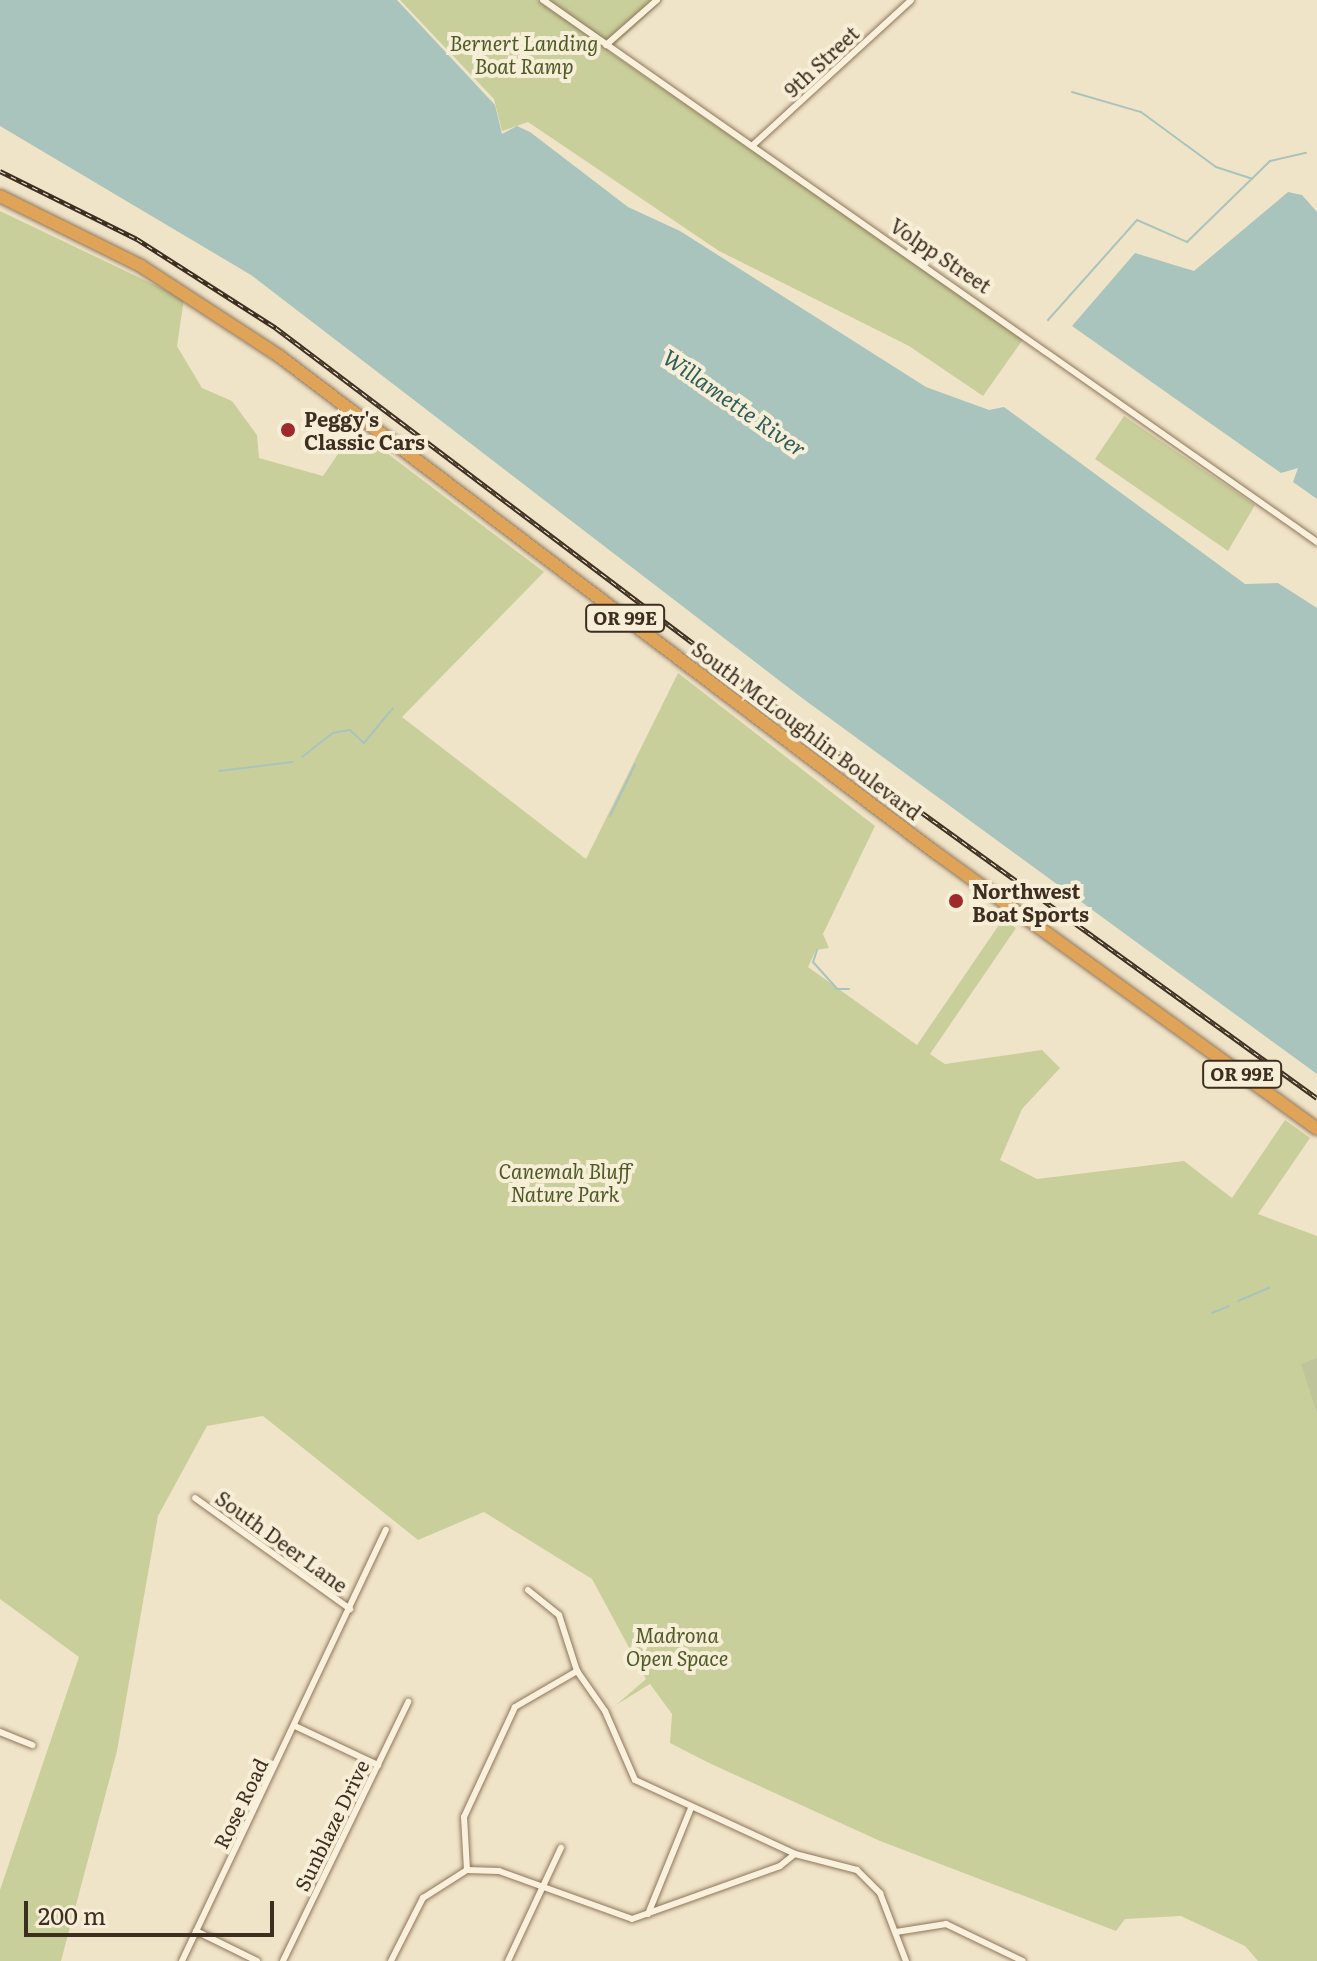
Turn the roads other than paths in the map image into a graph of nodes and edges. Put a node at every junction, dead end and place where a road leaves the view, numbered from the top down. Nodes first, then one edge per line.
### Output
1 (543, 0) edge
2 (657, 0) edge
3 (911, 0) edge
4 (606, 45) junction
5 (753, 145) junction
6 (0, 196) edge
7 (1317, 542) edge
8 (1317, 1129) edge
9 (195, 1498) dead end
10 (386, 1530) dead end
11 (528, 1590) dead end
12 (350, 1609) junction
13 (577, 1671) junction
14 (408, 1702) dead end
15 (295, 1726) junction
16 (0, 1732) edge
17 (32, 1745) dead end
18 (378, 1765) junction
19 (691, 1808) junction
20 (561, 1848) dead end
21 (795, 1854) junction
22 (467, 1870) junction
23 (542, 1888) junction
24 (648, 1914) junction
25 (196, 1931) junction
26 (896, 1932) junction
27 (182, 1961) edge
28 (257, 1961) edge
29 (283, 1961) edge
30 (391, 1961) edge
31 (508, 1961) edge
32 (906, 1961) edge
33 (1023, 1961) edge

1 - 4 street, Volpp Street
2 - 4 street
3 - 5 street, 9th Street
4 - 5 street, Volpp Street
5 - 7 street, Volpp Street
6 - 8 highway, South McLoughlin Boulevard / OR 99E
9 - 12 street, South Deer Lane
10 - 12 street, Rose Road
11 - 13 street
12 - 15 street, Rose Road
13 - 19 street
13 - 22 street
14 - 18 street, Sunblaze Drive
15 - 18 street
15 - 25 street, Rose Road
16 - 17 street
18 - 29 street, Sunblaze Drive
19 - 21 street
19 - 24 street
20 - 23 street
21 - 24 street
21 - 26 street
22 - 23 street
22 - 30 street
23 - 24 street
23 - 31 street
25 - 27 street, Rose Road
25 - 28 street
26 - 32 street
26 - 33 street

